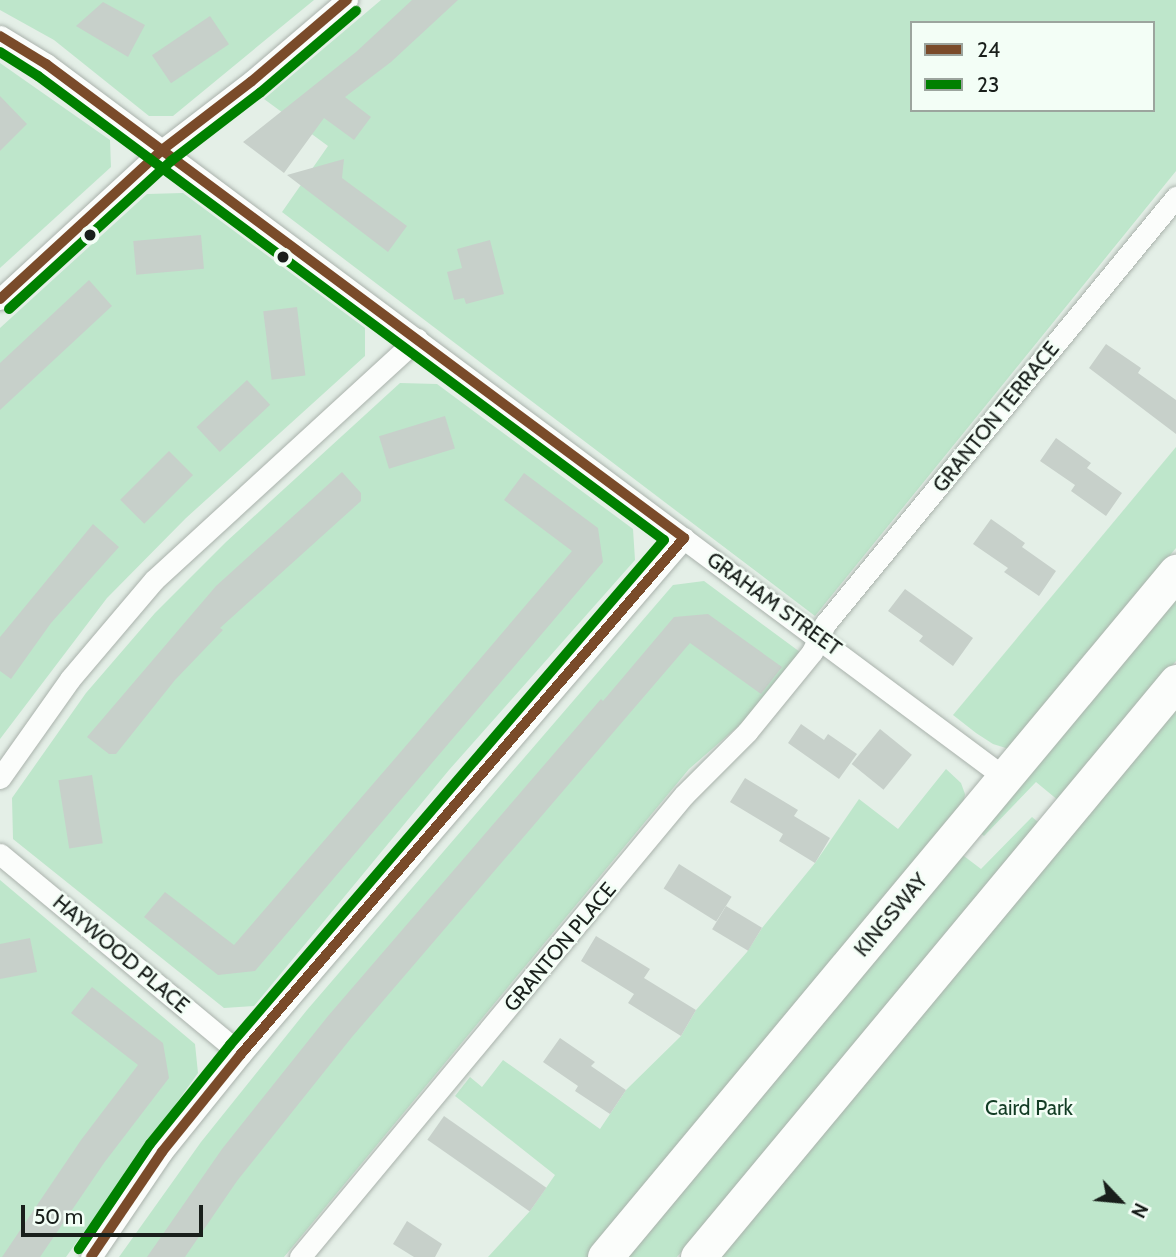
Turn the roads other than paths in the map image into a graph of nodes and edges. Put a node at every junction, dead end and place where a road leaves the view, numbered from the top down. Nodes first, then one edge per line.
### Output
1 (346, 0) edge
2 (0, 36) edge
3 (162, 150) junction
4 (1176, 197) edge
5 (0, 299) edge
6 (417, 339) junction
7 (684, 538) junction
8 (1176, 572) edge
9 (820, 637) junction
10 (1176, 682) edge
11 (1004, 777) junction
12 (0, 778) edge
13 (0, 854) edge
14 (241, 1054) junction
15 (90, 1257) edge
16 (300, 1257) edge
17 (605, 1257) edge
18 (698, 1257) edge

1 - 3 street
2 - 3 street, GRAHAM STREET
3 - 5 street
3 - 6 street, GRAHAM STREET
4 - 9 street, GRANTON TERRACE
6 - 7 street, GRAHAM STREET
6 - 12 street
7 - 9 street, GRAHAM STREET
7 - 14 street
8 - 11 highway, KINGSWAY
9 - 11 street, GRAHAM STREET
9 - 16 street, GRANTON PLACE
10 - 18 highway
11 - 17 highway, KINGSWAY
13 - 14 street, HAYWOOD PLACE
14 - 15 street

